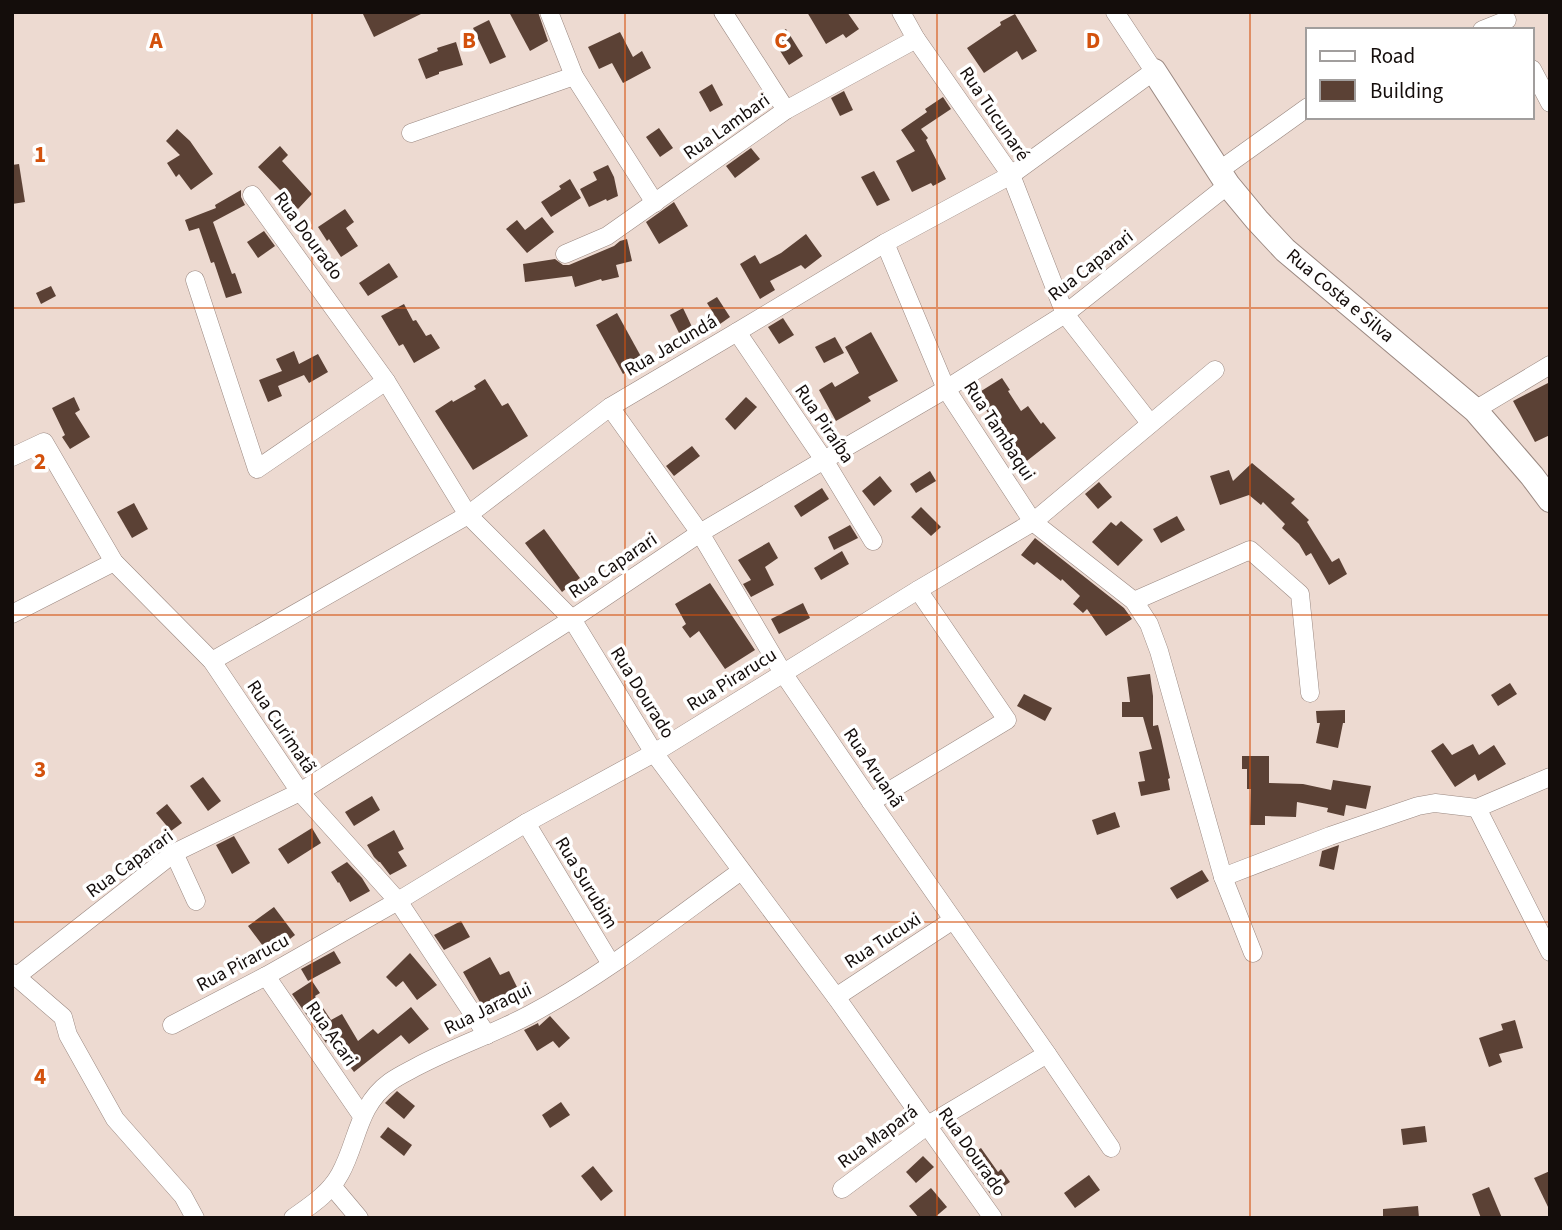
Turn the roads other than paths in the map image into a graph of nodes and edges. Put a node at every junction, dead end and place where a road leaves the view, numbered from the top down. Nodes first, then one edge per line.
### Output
1 (549, 12) edge
2 (723, 12) edge
3 (901, 12) edge
4 (1115, 12) edge
5 (1508, 21) edge
6 (1488, 28) edge
7 (916, 39) junction
8 (1154, 71) junction
9 (1534, 73) edge
10 (574, 76) junction
11 (1550, 103) edge
12 (1306, 109) edge
13 (786, 110) junction
14 (411, 133) dead end
15 (1011, 175) junction
16 (1224, 178) junction
17 (252, 195) dead end
18 (655, 203) junction
19 (885, 243) junction
20 (565, 254) dead end
21 (195, 281) dead end
22 (1065, 314) junction
23 (737, 332) junction
24 (1550, 365) edge
25 (1215, 370) dead end
26 (386, 381) junction
27 (946, 389) junction
28 (610, 407) junction
29 (1475, 410) junction
30 (1150, 423) junction
31 (12, 457) edge
32 (824, 460) junction
33 (1550, 500) edge
34 (467, 515) junction
35 (1033, 522) junction
36 (700, 533) junction
37 (873, 541) dead end
38 (114, 562) junction
39 (918, 590) junction
40 (1134, 601) junction
41 (12, 614) edge
42 (572, 619) junction
43 (212, 661) junction
44 (783, 673) junction
45 (1310, 693) dead end
46 (654, 753) junction
47 (1550, 777) edge
48 (300, 792) junction
49 (871, 802) junction
50 (1477, 808) junction
51 (526, 823) junction
52 (174, 853) junction
53 (741, 871) junction
54 (1223, 877) junction
55 (196, 901) dead end
56 (398, 901) junction
57 (953, 920) junction
58 (1550, 951) edge
59 (1253, 953) dead end
60 (611, 964) junction
61 (14, 974) edge
62 (266, 976) junction
63 (836, 997) junction
64 (172, 1025) dead end
65 (487, 1035) junction
66 (1047, 1054) junction
67 (362, 1116) junction
68 (929, 1125) junction
69 (1111, 1148) dead end
70 (332, 1186) junction
71 (842, 1189) dead end
72 (195, 1218) edge
73 (293, 1218) edge
74 (359, 1218) edge
75 (993, 1218) edge

1 - 10 street
2 - 13 street
3 - 7 street, Rua Tucunaré
4 - 8 street
5 - 6 street
7 - 13 street, Rua Lambari
7 - 15 street, Rua Tucunaré
8 - 15 street, Rua Jacundá
8 - 16 street, Rua Costa e Silva
9 - 11 street
10 - 14 street
10 - 18 street
12 - 16 street, Rua Caparari
13 - 18 street, Rua Lambari
15 - 19 street, Rua Jacundá
15 - 22 street, Rua Tucunaré
16 - 22 street, Rua Caparari
16 - 29 street, Rua Costa e Silva
17 - 26 street, Rua Dourado
18 - 20 street, Rua Lambari
19 - 23 street, Rua Jacundá
19 - 27 street, Rua Tambaqui
21 - 26 street
22 - 27 street, Rua Caparari
22 - 30 street, Rua Tucunaré
23 - 28 street, Rua Jacundá
23 - 32 street, Rua Piraíba
24 - 29 street
25 - 30 street, Rua Pirarucu
26 - 34 street, Rua Dourado
27 - 32 street, Rua Caparari
27 - 35 street, Rua Tambaqui
28 - 34 street, Rua Jacundá
28 - 36 street, Rua Aruanã
29 - 33 street, Rua Costa e Silva
30 - 35 street, Rua Pirarucu
31 - 38 street, Rua Curimatã
32 - 36 street, Rua Caparari
32 - 37 street, Rua Piraíba
34 - 42 street, Rua Dourado
34 - 43 street, Rua Jacundá
35 - 39 street, Rua Pirarucu
35 - 40 street, Rua Tambaqui
36 - 42 street, Rua Caparari
36 - 44 street, Rua Aruanã
38 - 41 street
38 - 43 street, Rua Curimatã
39 - 44 street, Rua Pirarucu
39 - 49 street
40 - 45 street
40 - 54 street
42 - 46 street, Rua Dourado
42 - 48 street, Rua Caparari
43 - 48 street, Rua Curimatã
44 - 46 street, Rua Pirarucu
44 - 49 street, Rua Aruanã
46 - 51 street, Rua Pirarucu
46 - 53 street, Rua Dourado
47 - 50 street
48 - 52 street, Rua Caparari
48 - 56 street, Rua Curimatã
49 - 57 street, Rua Aruanã
50 - 54 street
50 - 58 street
51 - 56 street, Rua Pirarucu
51 - 60 street, Rua Surubim
52 - 55 street
52 - 61 street, Rua Caparari
53 - 60 street, Rua Jaraqui
53 - 63 street, Rua Dourado
54 - 59 street
56 - 62 street, Rua Pirarucu
56 - 65 street, Rua Curimatã
57 - 63 street, Rua Tucuxi
57 - 66 street, Rua Aruanã
60 - 65 street, Rua Jaraqui
61 - 72 street
62 - 64 street, Rua Pirarucu
62 - 67 street, Rua Acari
63 - 68 street, Rua Dourado
65 - 67 street, Rua Jaraqui
66 - 68 street, Rua Mapará
66 - 69 street, Rua Aruanã
67 - 70 street, Rua Jaraqui
68 - 71 street, Rua Mapará
68 - 75 street, Rua Dourado
70 - 73 street, Rua Jaraqui
70 - 74 street

